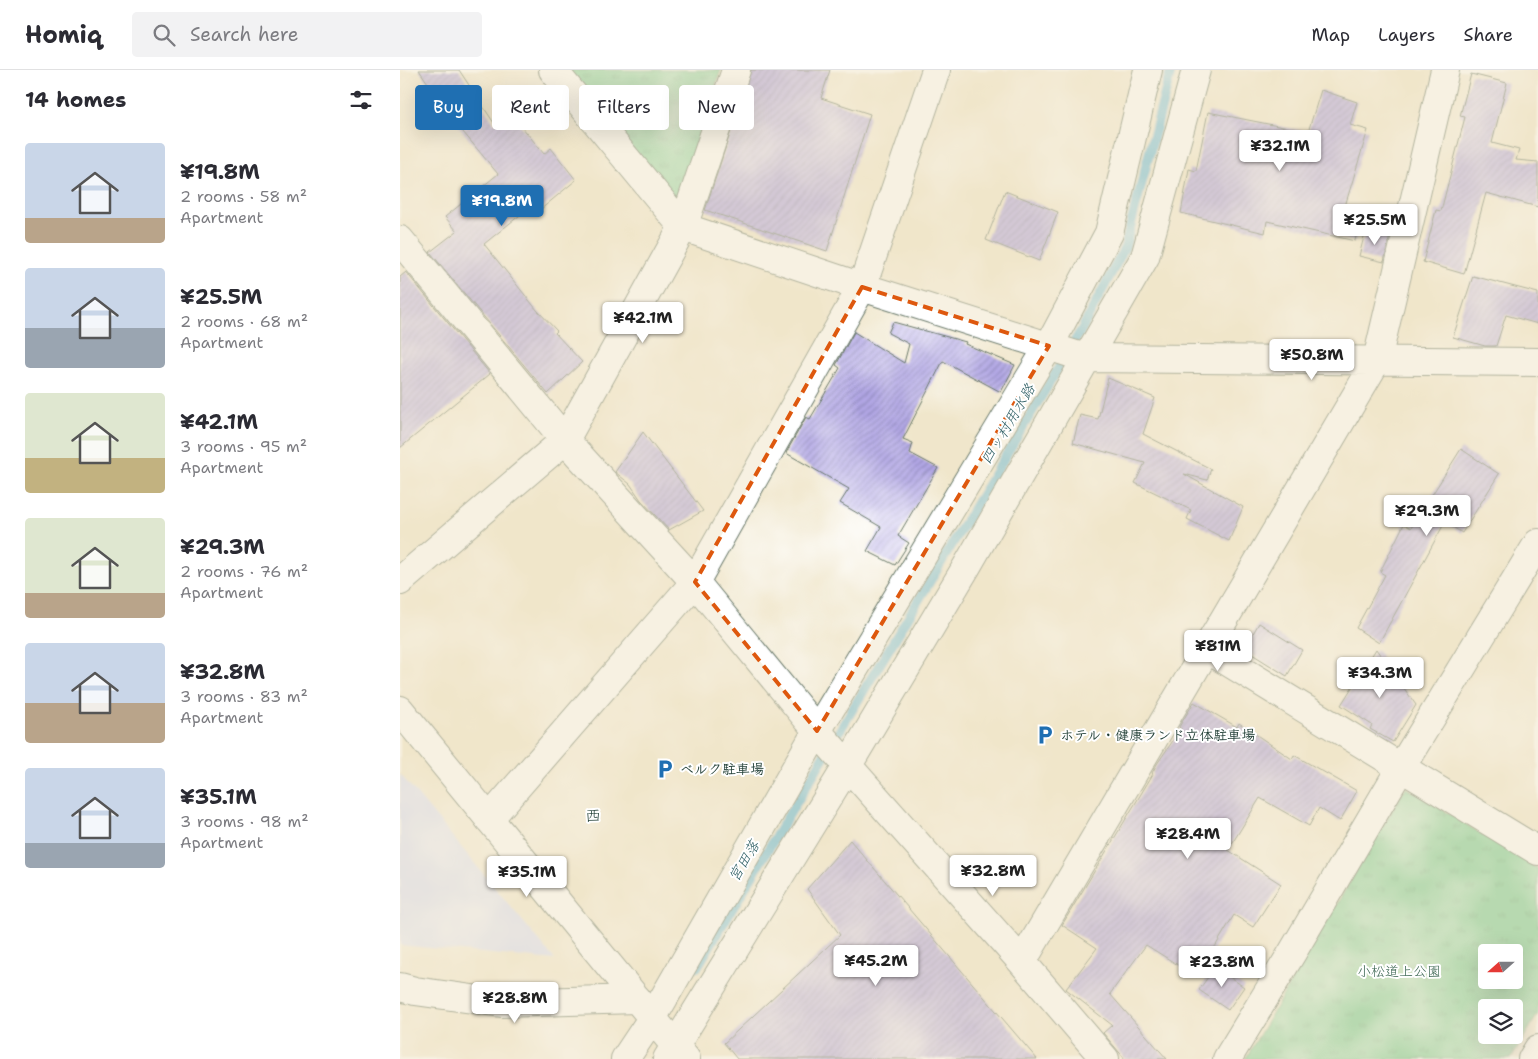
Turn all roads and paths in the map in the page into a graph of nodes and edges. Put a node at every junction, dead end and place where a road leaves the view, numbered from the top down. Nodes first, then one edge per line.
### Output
1 (553, 70) edge
2 (736, 70) edge
3 (936, 70) edge
4 (1148, 70) edge
5 (1196, 70) edge
6 (1445, 70) edge
7 (683, 227) junction
8 (400, 240) edge
9 (862, 287) junction
10 (1068, 352) junction
11 (1377, 360) junction
12 (1538, 362) edge
13 (565, 440) junction
14 (1538, 543) edge
15 (400, 581) edge
16 (694, 582) junction
17 (1206, 649) junction
18 (400, 710) edge
19 (831, 747) junction
20 (1400, 768) junction
21 (489, 819) junction
22 (1538, 851) edge
23 (1022, 962) junction
24 (400, 987) edge
25 (645, 1008) junction
26 (1538, 1050) edge
27 (676, 1054) edge
28 (626, 1059) edge
29 (1105, 1059) edge
30 (1227, 1059) edge
31 (1532, 1059) edge

1 - 7 street
2 - 7 street
3 - 9 street
4 - 10 street
5 - 10 street
6 - 11 street
7 - 9 street
7 - 13 street
8 - 13 street
9 - 10 street
9 - 16 street
10 - 11 street
10 - 19 street
10 - 19 street
11 - 12 street
11 - 17 street
13 - 15 street
13 - 16 street
14 - 20 street
16 - 19 street
16 - 21 street
17 - 20 street
17 - 23 street
18 - 21 street
19 - 23 street
19 - 25 street
19 - 27 street
20 - 22 street
20 - 30 street
21 - 25 street
23 - 29 street
24 - 25 street
25 - 27 street
25 - 28 street
26 - 31 street

